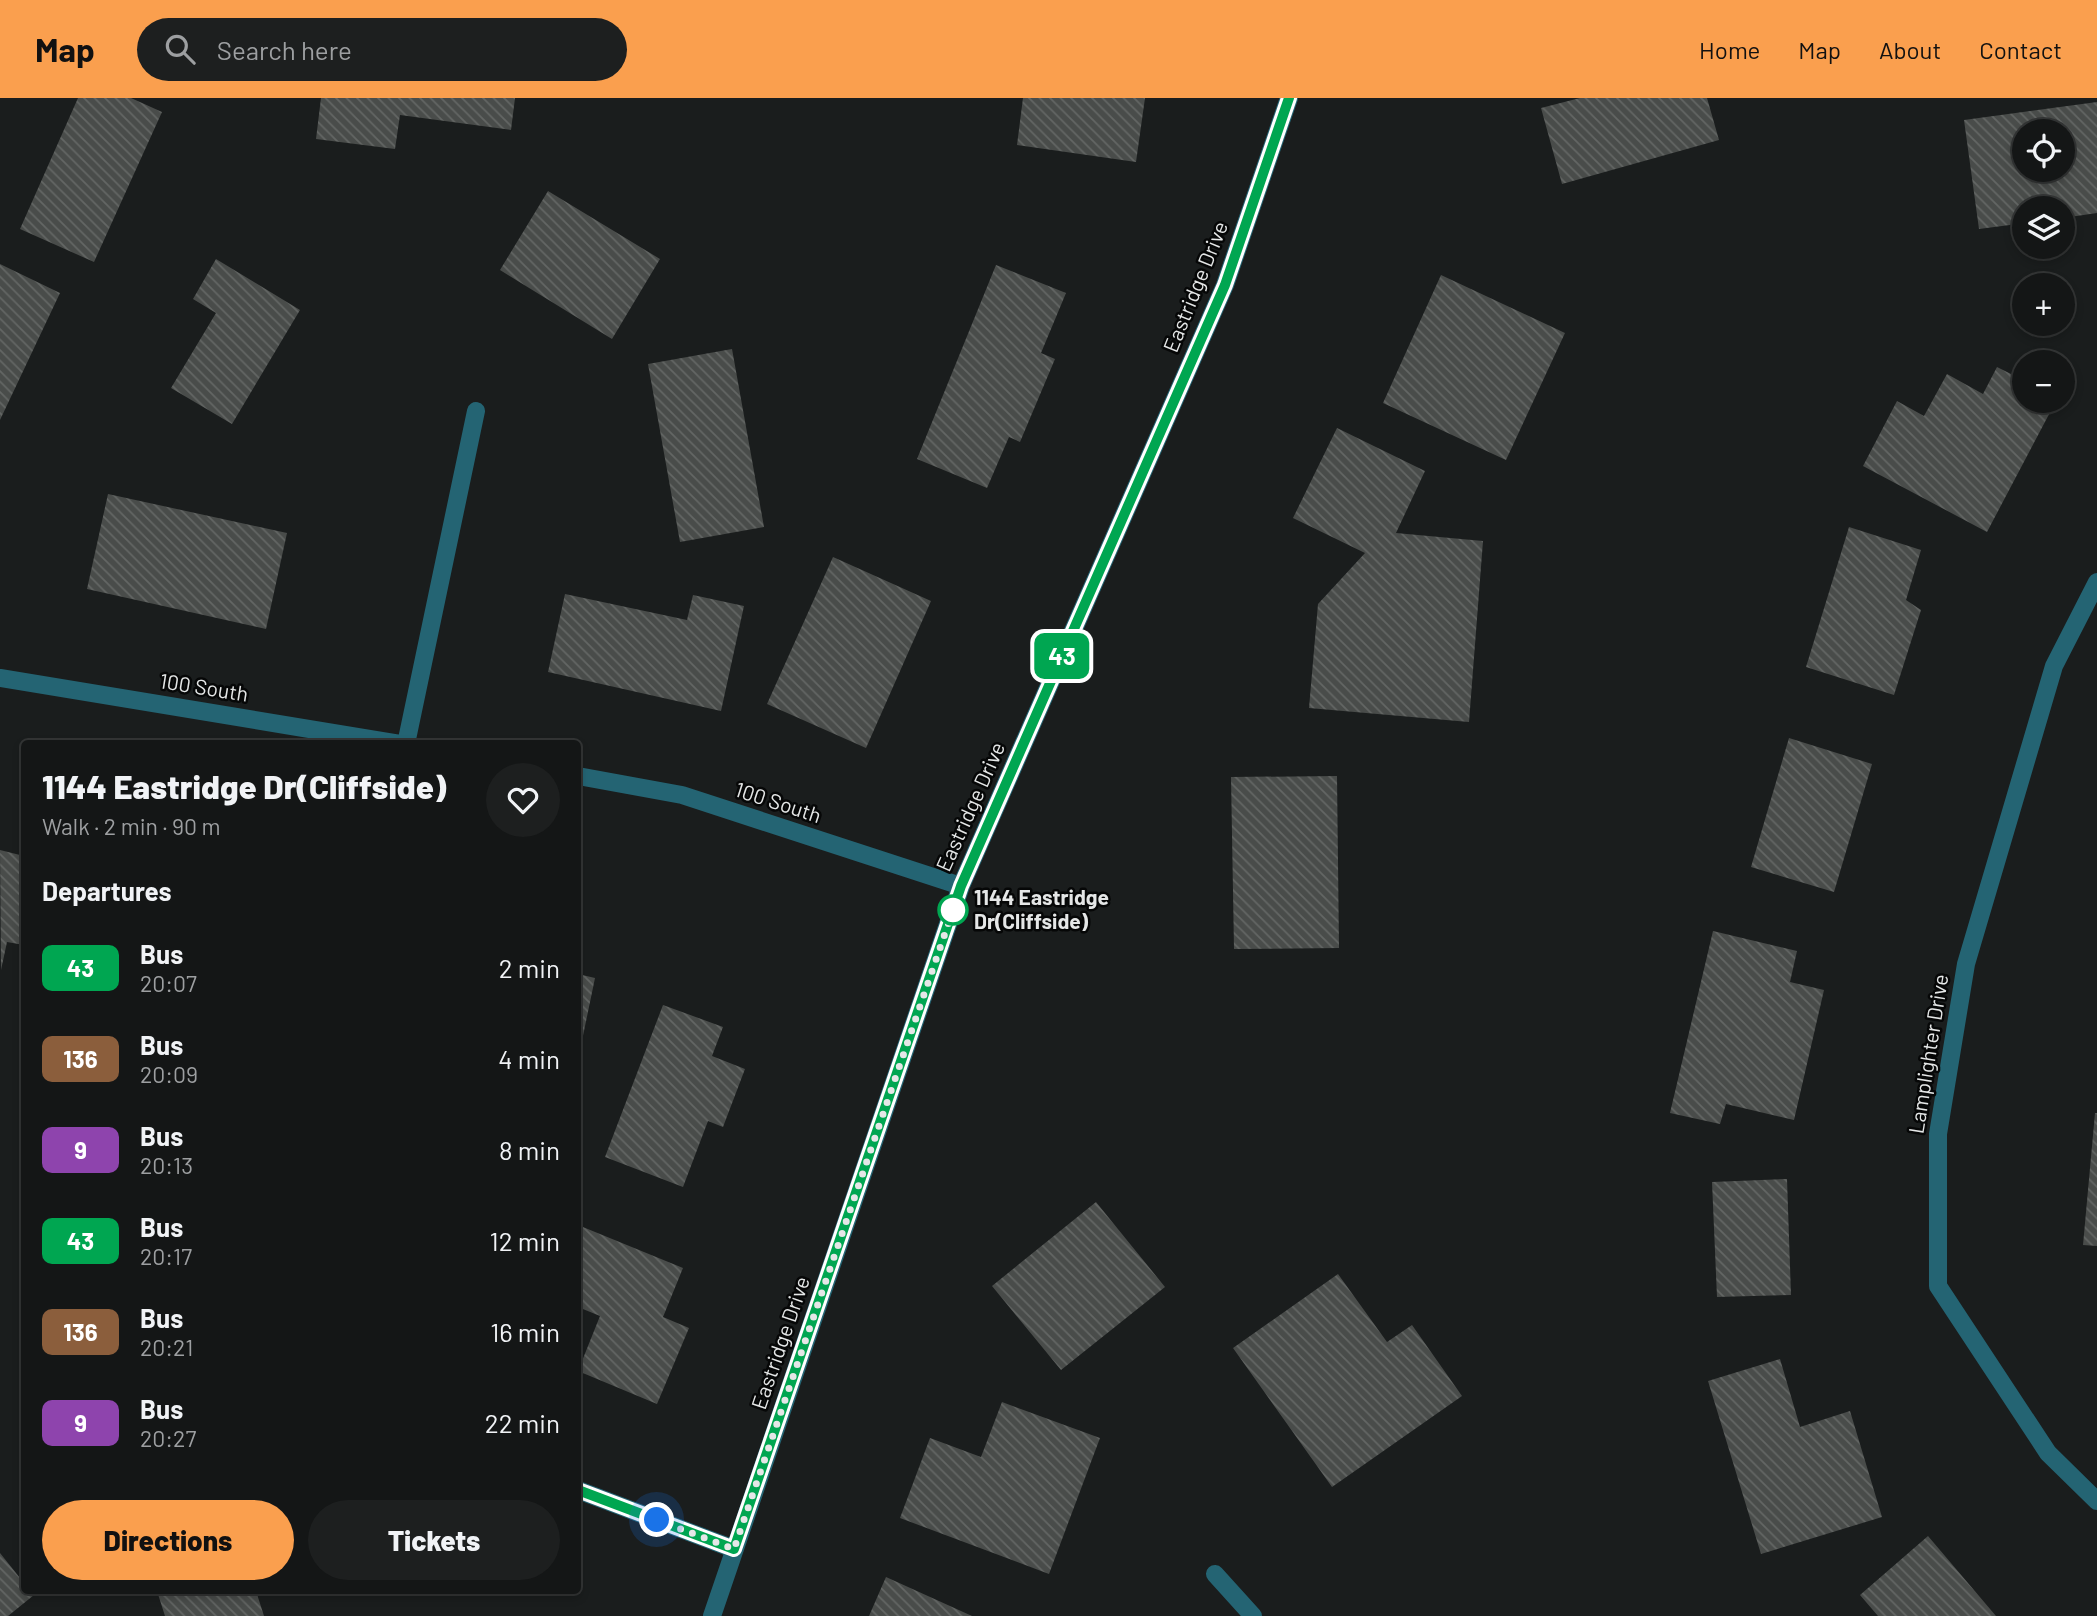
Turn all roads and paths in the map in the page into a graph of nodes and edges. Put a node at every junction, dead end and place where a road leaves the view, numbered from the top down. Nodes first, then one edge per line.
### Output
1 (1289, 98) edge
2 (476, 411) dead end
3 (2097, 582) edge
4 (0, 678) edge
5 (376, 740) edge
6 (407, 740) edge
7 (581, 777) edge
8 (961, 886) junction
9 (581, 1491) edge
10 (2097, 1501) edge
11 (734, 1549) junction
12 (1215, 1574) dead end
13 (712, 1616) edge
14 (1253, 1616) edge

1 - 8 street, Eastridge Drive
2 - 6 street
3 - 10 street, Lamplighter Drive
4 - 5 street, 100 South
7 - 8 street, 100 South
8 - 11 street, Eastridge Drive
9 - 11 street
11 - 13 street, Eastridge Drive
12 - 14 street

